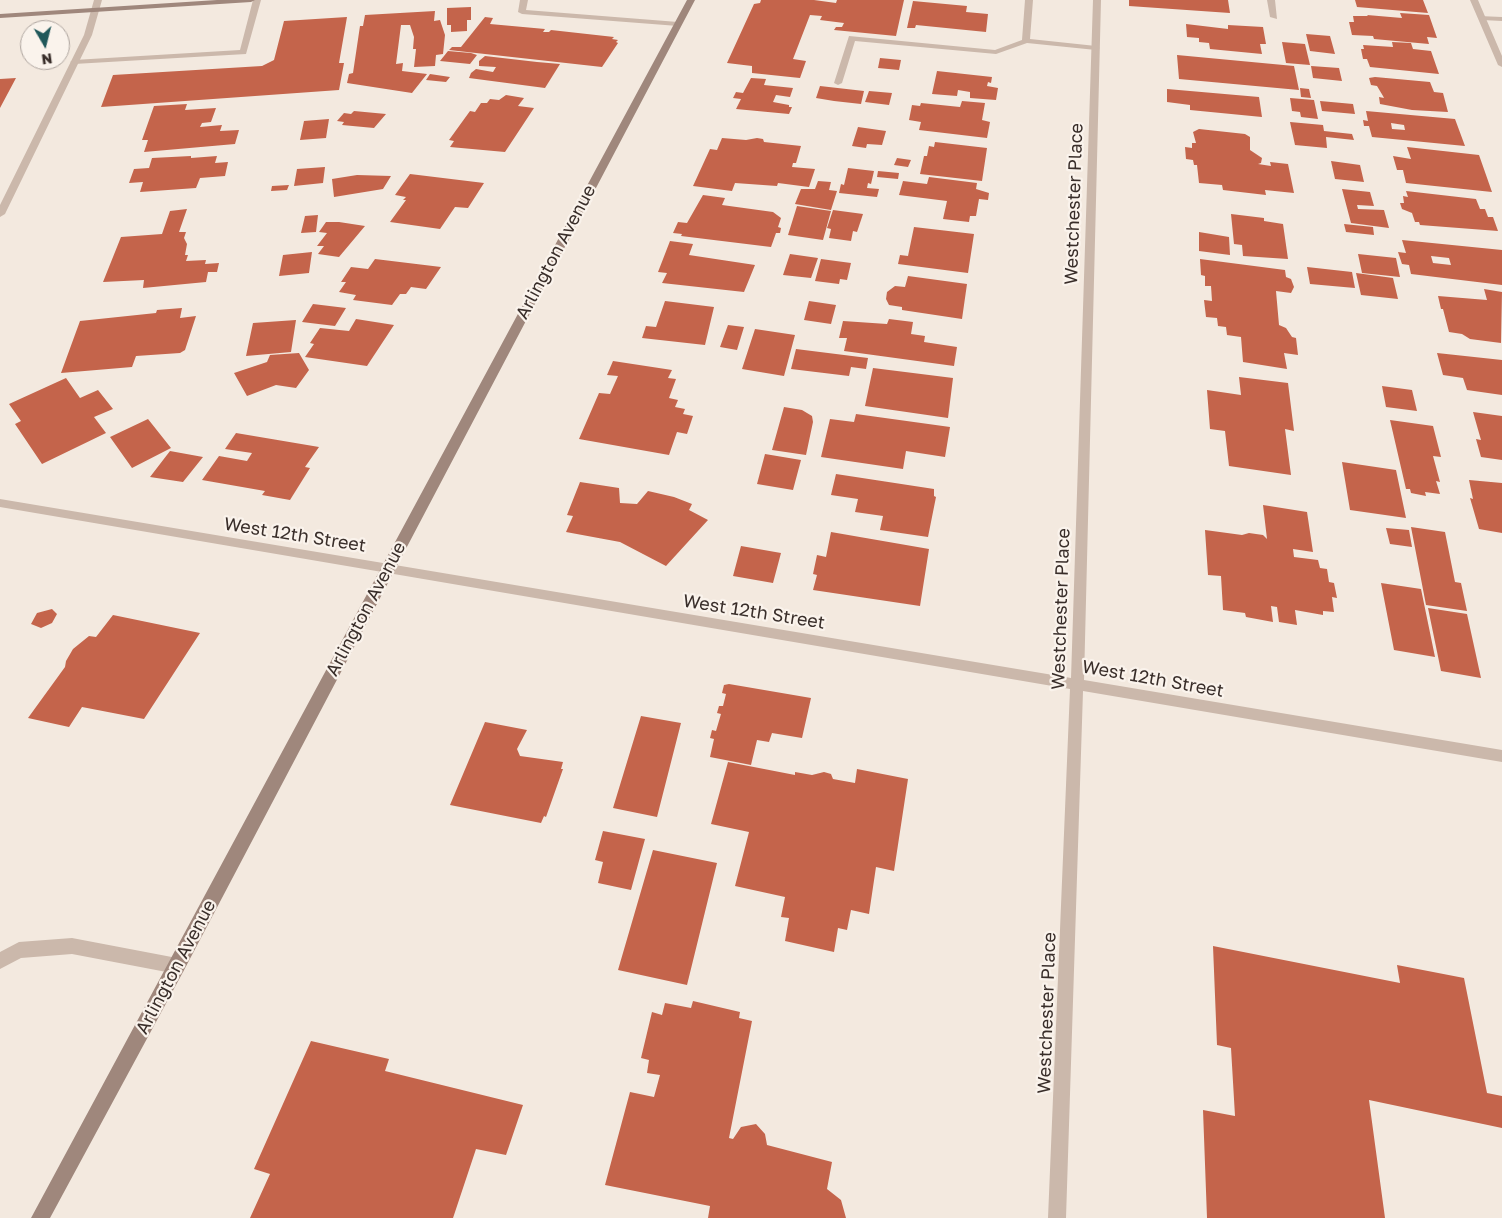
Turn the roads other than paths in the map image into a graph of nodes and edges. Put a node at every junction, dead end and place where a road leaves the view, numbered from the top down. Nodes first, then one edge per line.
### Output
1 (98, 0) edge
2 (251, 0) edge
3 (256, 0) edge
4 (524, 0) edge
5 (691, 0) edge
6 (1029, 0) edge
7 (1097, 0) edge
8 (1271, 0) edge
9 (1474, 0) edge
10 (95, 10) junction
11 (0, 16) edge
12 (1274, 17) dead end
13 (1482, 18) junction
14 (1502, 20) edge
15 (678, 24) junction
16 (1026, 41) junction
17 (1096, 48) junction
18 (74, 62) junction
19 (1502, 65) edge
20 (838, 83) dead end
21 (0, 214) edge
22 (0, 503) edge
23 (388, 568) junction
24 (1076, 684) junction
25 (1502, 756) edge
26 (0, 961) edge
27 (177, 966) junction
28 (40, 1218) edge
29 (1056, 1218) edge

1 - 10 street
2 - 10 main road
3 - 18 street
4 - 15 street
5 - 15 main road, Arlington Avenue
6 - 16 street
7 - 17 street, Westchester Place
8 - 12 street
9 - 13 street
10 - 11 main road
10 - 18 street
13 - 14 street
13 - 19 street
15 - 23 main road, Arlington Avenue
16 - 17 street
16 - 20 street
17 - 24 street, Westchester Place
18 - 21 street
22 - 23 street, West 12th Street
23 - 24 street, West 12th Street
23 - 27 main road, Arlington Avenue
24 - 25 street, West 12th Street
24 - 29 street, Westchester Place
26 - 27 street
27 - 28 main road, Arlington Avenue

